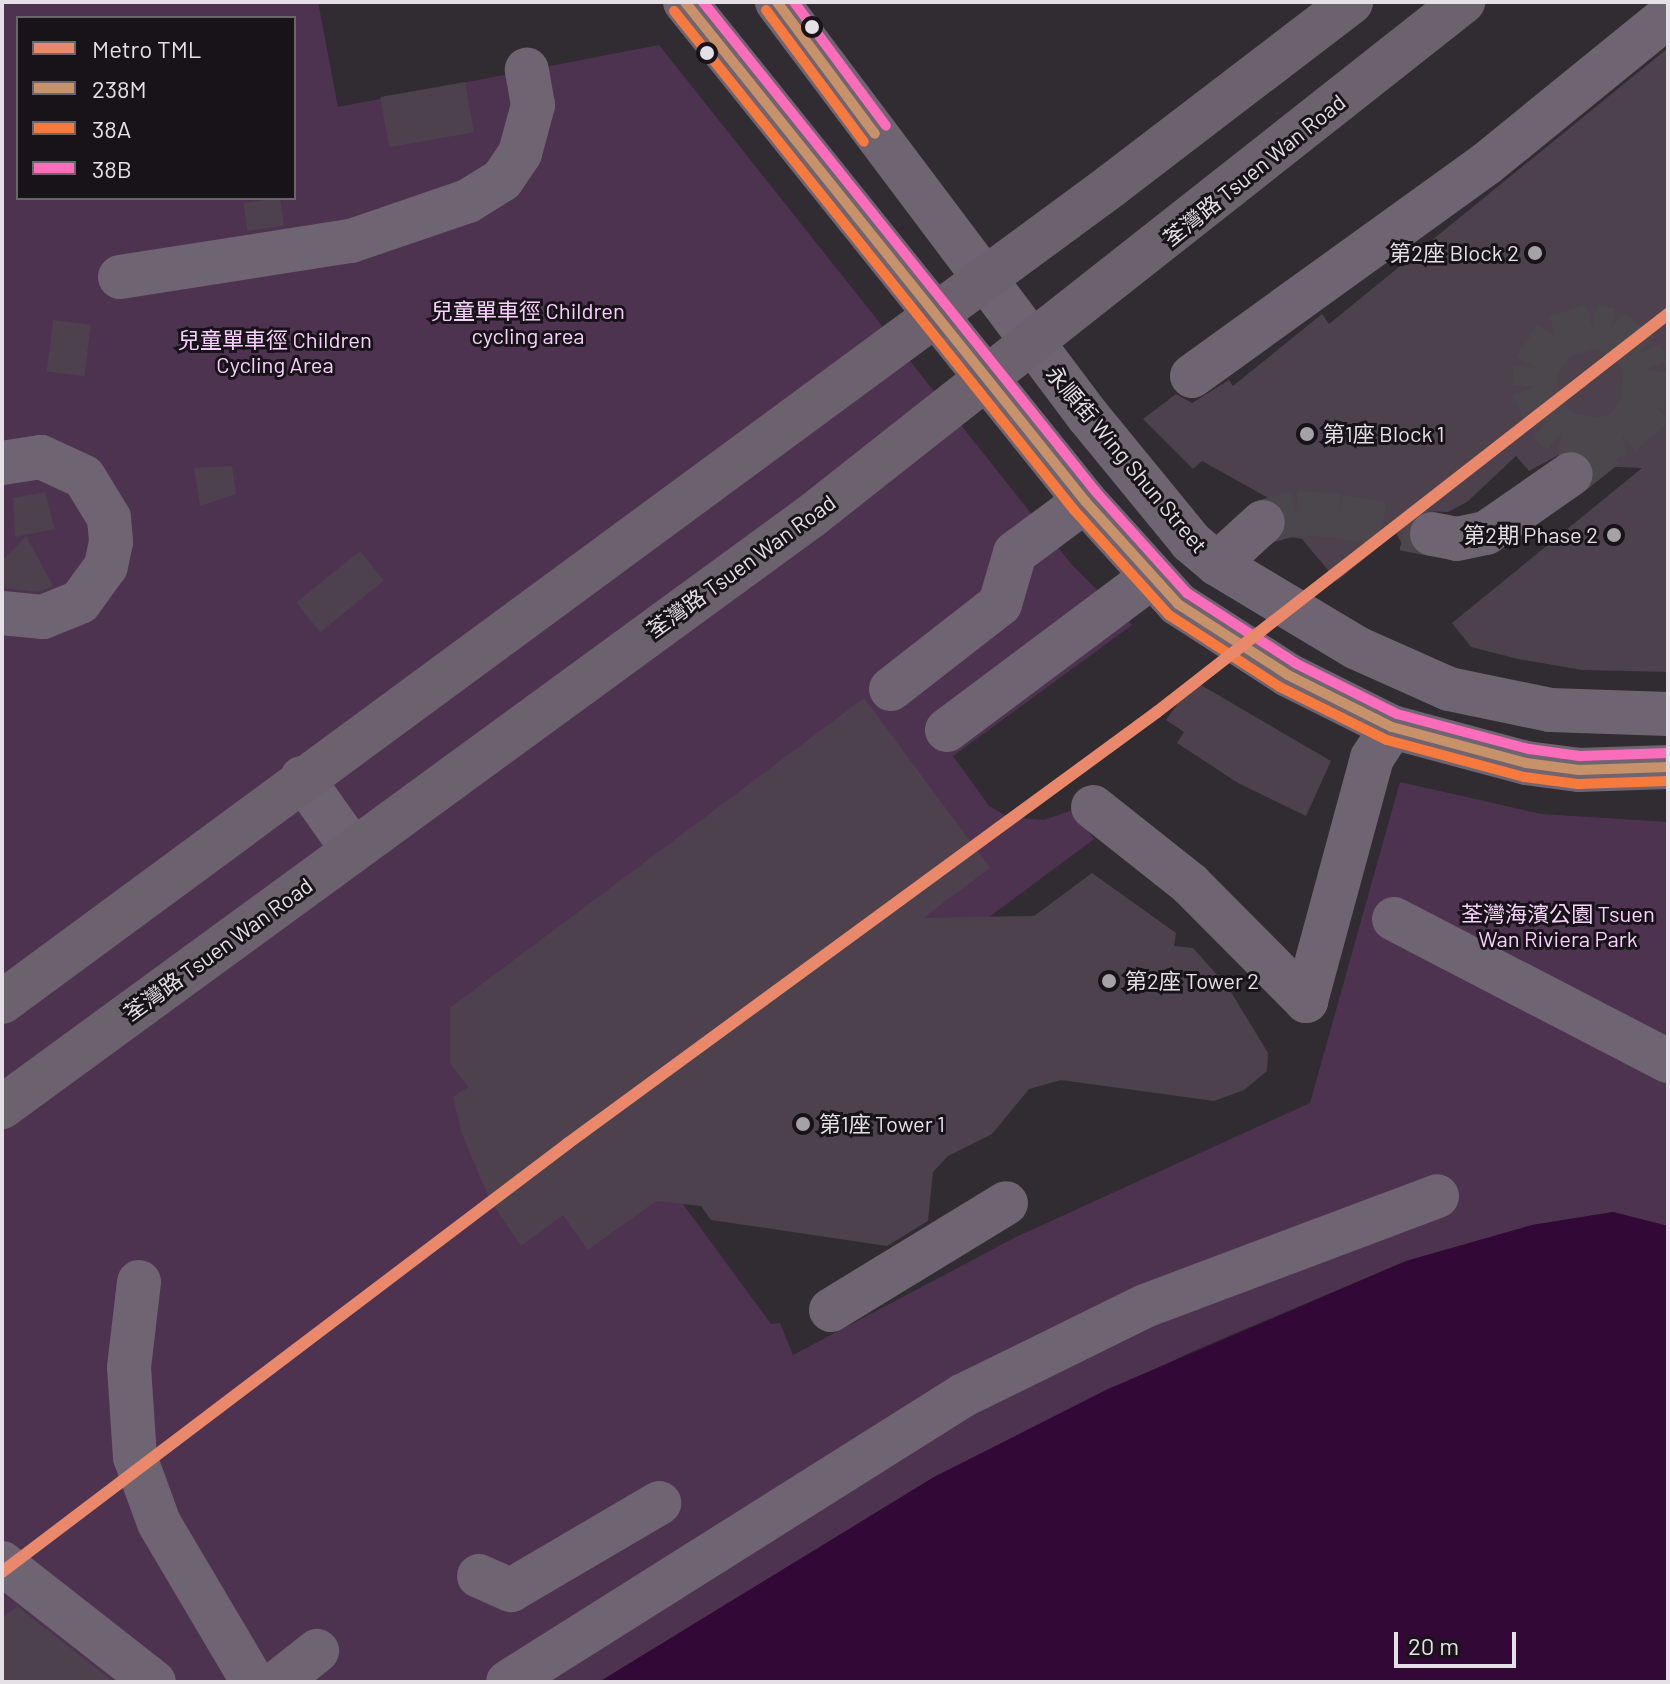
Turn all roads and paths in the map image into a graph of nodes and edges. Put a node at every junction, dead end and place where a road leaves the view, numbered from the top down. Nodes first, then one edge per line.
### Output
1 (685, 2) edge
2 (777, 2) edge
3 (1351, 2) edge
4 (1463, 2) edge
5 (1668, 16) edge
6 (527, 70) dead end
7 (120, 277) dead end
8 (1192, 376) dead end
9 (2, 463) edge
10 (1571, 474) tunnel mouth
11 (1085, 501) junction
12 (1263, 522) tunnel mouth
13 (1432, 534) tunnel mouth
14 (1217, 564) junction
15 (1150, 578) junction
16 (2, 613) edge
17 (891, 689) dead end
18 (1668, 714) edge
19 (1392, 727) junction
20 (947, 730) dead end
21 (1668, 767) edge
22 (302, 778) junction
23 (1093, 807) dead end
24 (353, 850) junction
25 (1394, 919) dead end
26 (2, 1002) edge
27 (1668, 1061) edge
28 (2, 1107) edge
29 (1437, 1196) dead end
30 (1006, 1203) dead end
31 (139, 1282) dead end
32 (831, 1310) dead end
33 (659, 1503) dead end
34 (2, 1563) edge
35 (479, 1576) dead end
36 (317, 1651) dead end
37 (154, 1682) edge
38 (253, 1682) edge
39 (278, 1682) edge
40 (508, 1682) edge

1 - 11 street
2 - 14 street, 永順街 Wing Shun Street
3 - 22 highway, bridge
4 - 24 highway, 荃灣路 Tsuen Wan Road, bridge
5 - 8 street
6 - 7 street
9 - 16 street
10 - 13 street
11 - 15 street
11 - 17 street
12 - 14 street
14 - 18 street, 永順街 Wing Shun Street
15 - 19 street
15 - 20 street
19 - 21 street
19 - 23 street
22 - 24 street
22 - 26 highway, bridge
24 - 28 highway, 荃灣路 Tsuen Wan Road, bridge
25 - 27 street
29 - 40 street
30 - 32 street
31 - 38 street
33 - 35 street
34 - 37 street
36 - 39 street

